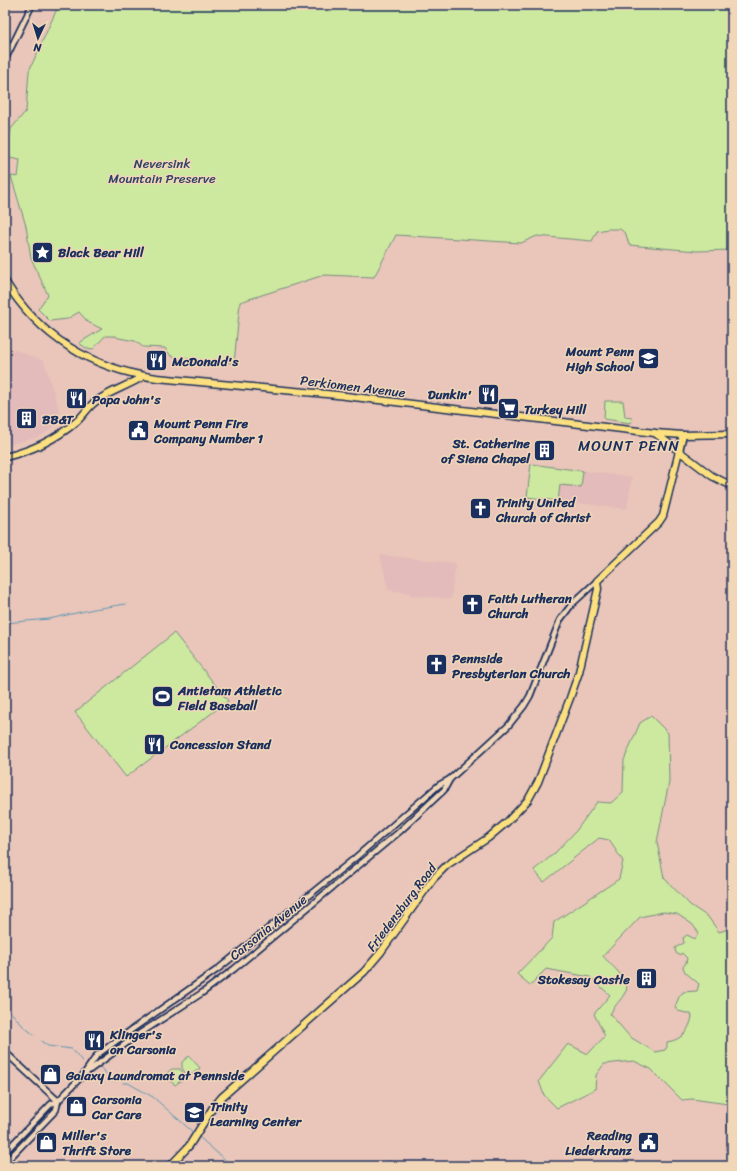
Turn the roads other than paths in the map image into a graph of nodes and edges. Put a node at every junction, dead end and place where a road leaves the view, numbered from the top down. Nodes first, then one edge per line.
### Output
1 (32, 5) edge
2 (5, 60) edge
3 (5, 281) edge
4 (144, 376) junction
5 (655, 433) junction
6 (732, 434) edge
7 (683, 435) junction
8 (679, 451) junction
9 (5, 457) edge
10 (732, 486) edge
11 (597, 580) junction
12 (450, 779) junction
13 (5, 1052) edge
14 (84, 1074) junction
15 (58, 1101) junction
16 (5, 1152) edge
17 (5, 1163) edge
18 (170, 1166) edge

1 - 2 street
3 - 4 main road, Perkiomen Avenue
4 - 5 main road, Perkiomen Avenue
4 - 9 main road
5 - 7 main road, Perkiomen Avenue
5 - 8 main road
6 - 7 main road, Perkiomen Avenue
7 - 8 main road
8 - 10 main road
8 - 11 main road
11 - 12 street, Carsonia Avenue
11 - 18 main road, Friedensburg Road
12 - 14 street, Carsonia Avenue
12 - 14 street, Carsonia Avenue
13 - 15 street
14 - 15 street, Carsonia Avenue
15 - 16 street, Carsonia Avenue
15 - 17 street, Carsonia Avenue

